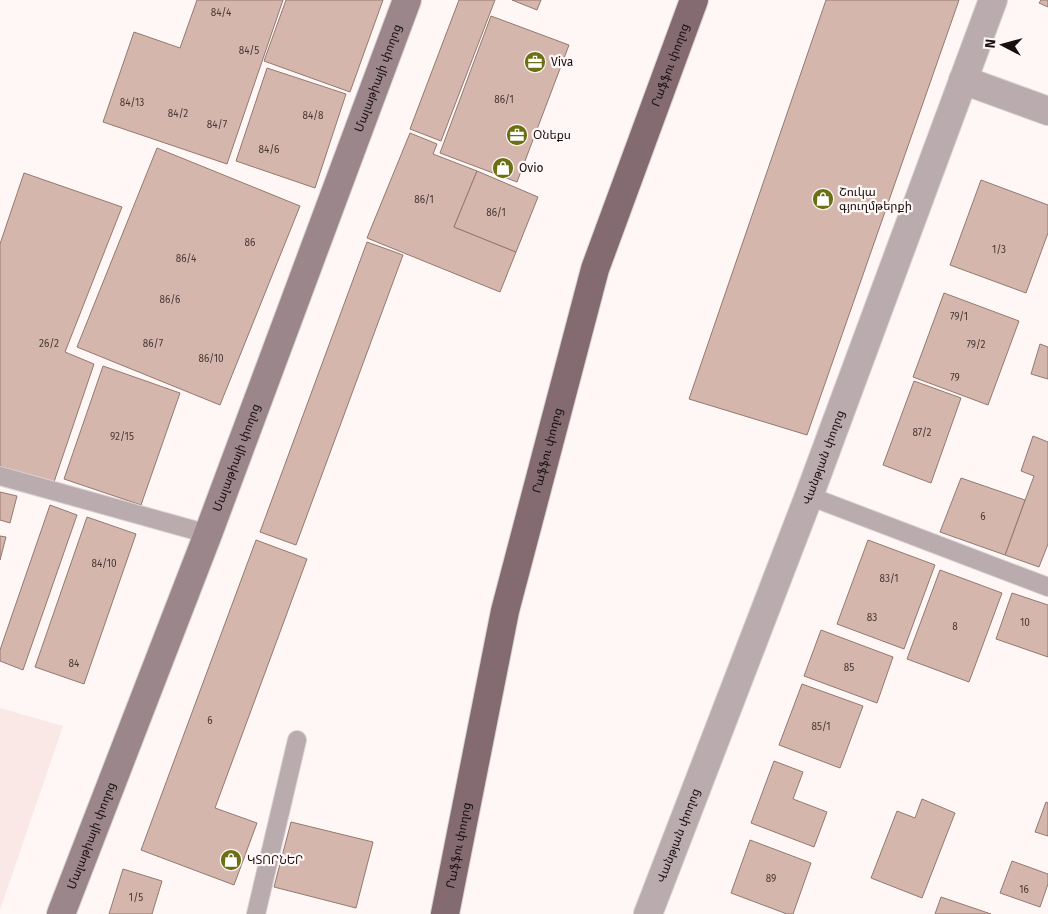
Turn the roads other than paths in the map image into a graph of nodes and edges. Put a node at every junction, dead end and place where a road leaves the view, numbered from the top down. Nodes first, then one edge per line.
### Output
1 (406, 0) edge
2 (694, 0) edge
3 (994, 0) edge
4 (964, 80) junction
5 (1048, 111) edge
6 (0, 476) edge
7 (809, 496) junction
8 (208, 534) junction
9 (1048, 587) edge
10 (297, 740) dead end
11 (61, 914) edge
12 (256, 914) edge
13 (446, 914) edge
14 (648, 914) edge

1 - 8 street, Մալաթիայի փողոց
2 - 13 main road, Րաֆֆու փողոց
3 - 4 street, Վանթյան փողոց
4 - 5 street
4 - 7 street, Վանթյան փողոց
6 - 8 lane
7 - 9 lane
7 - 14 street, Վանթյան փողոց
8 - 11 street, Մալաթիայի փողոց
10 - 12 lane

